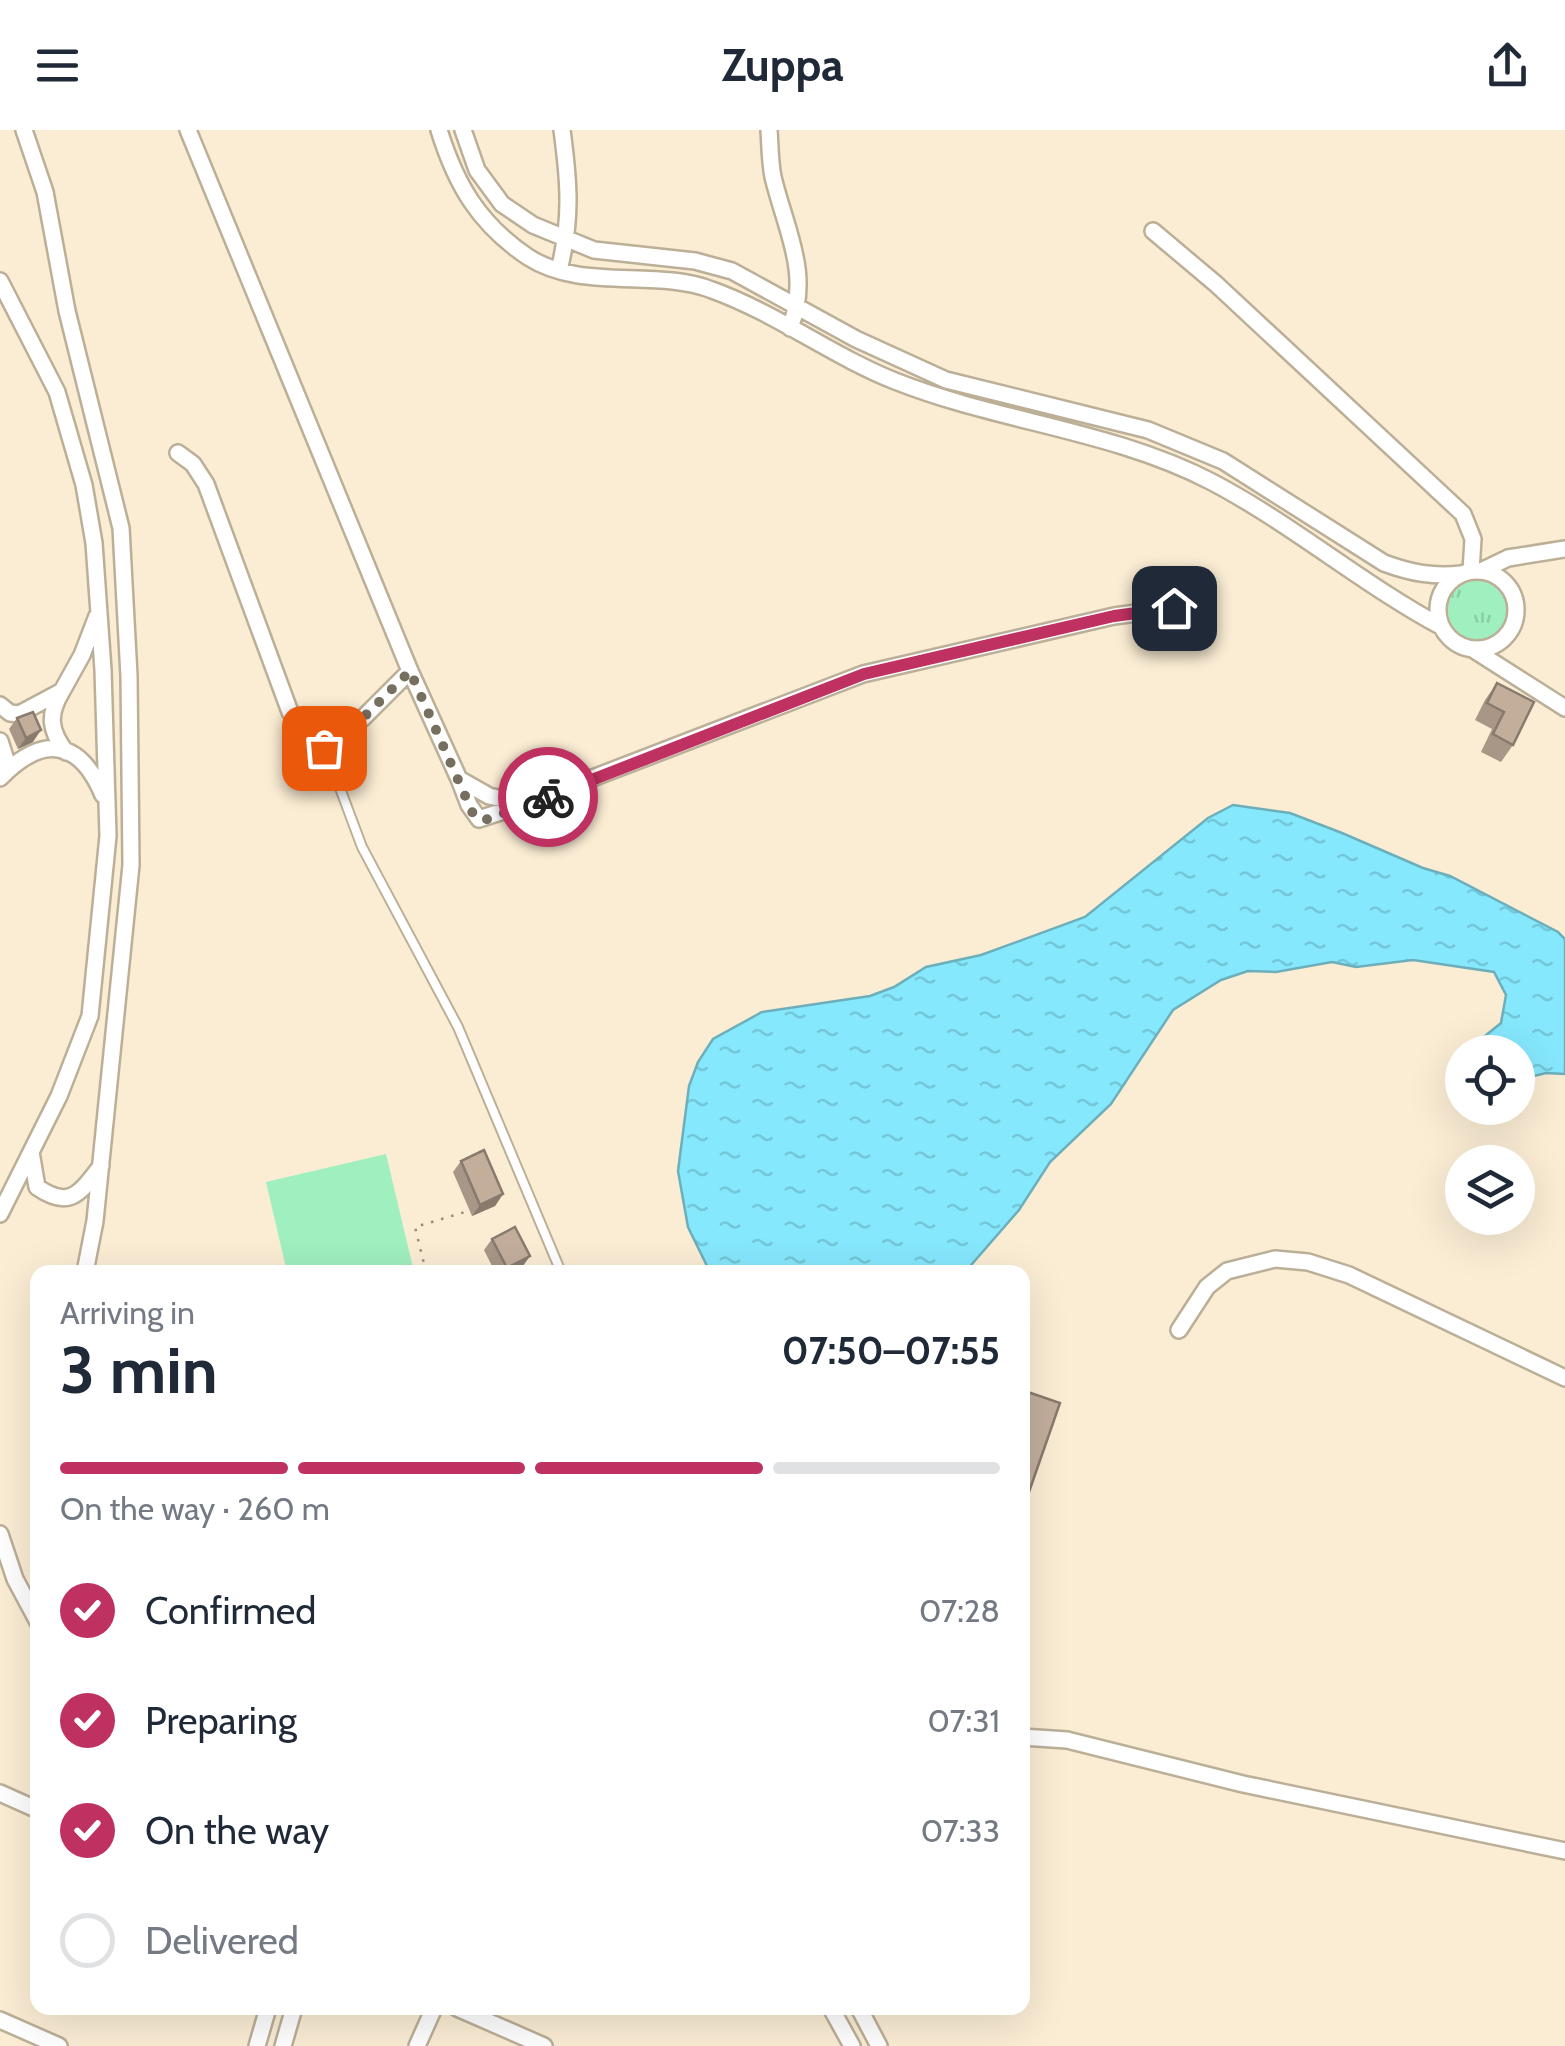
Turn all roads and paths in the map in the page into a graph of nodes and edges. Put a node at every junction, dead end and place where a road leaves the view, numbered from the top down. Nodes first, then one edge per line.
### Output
1 (24, 130) edge
2 (188, 130) edge
3 (440, 130) edge
4 (463, 130) edge
5 (562, 130) edge
6 (769, 130) edge
7 (1153, 231) dead end
8 (566, 239) junction
9 (558, 270) junction
10 (0, 282) edge
11 (798, 305) junction
12 (790, 328) junction
13 (178, 453) dead end
14 (1565, 548) edge
15 (1471, 572) junction
16 (1174, 608) dead end
17 (99, 612) junction
18 (1442, 628) junction
19 (1474, 650) junction
20 (410, 671) junction
21 (62, 691) junction
22 (0, 705) edge
23 (1565, 708) edge
24 (19, 714) junction
25 (0, 723) edge
26 (0, 742) edge
27 (324, 748) junction
28 (66, 752) junction
29 (0, 778) edge
30 (459, 779) junction
31 (108, 804) junction
32 (525, 804) junction
33 (30, 1148) junction
34 (102, 1166) junction
35 (464, 1212) dead end
36 (0, 1214) edge
37 (86, 1265) edge
38 (424, 1265) edge
39 (557, 1265) edge
40 (1179, 1330) dead end
41 (1565, 1378) edge
42 (0, 1534) edge
43 (30, 1607) edge
44 (1030, 1738) edge
45 (0, 1793) edge
46 (30, 1806) edge
47 (1565, 1851) edge
48 (266, 2015) edge
49 (292, 2015) edge
50 (431, 2015) edge
51 (472, 2015) edge
52 (835, 2015) edge
53 (863, 2015) edge
54 (0, 2020) edge
55 (59, 2046) edge
56 (257, 2046) edge
57 (284, 2046) edge
58 (416, 2046) edge
59 (544, 2046) edge
60 (852, 2046) edge
61 (879, 2046) edge

1 - 34 street
2 - 20 street
3 - 9 street
4 - 8 street
5 - 8 street
6 - 11 street
7 - 15 street
8 - 9 street
8 - 11 street
9 - 12 street
10 - 17 street
11 - 12 street
11 - 15 street
12 - 18 street
13 - 27 street
14 - 15 street
15 - 18 street
15 - 19 street
16 - 32 street
17 - 21 street
17 - 31 street
18 - 19 street
19 - 23 street
20 - 27 street
20 - 30 street
21 - 24 street
21 - 28 street
22 - 24 street
24 - 25 street
26 - 29 street
27 - 39 lane
28 - 29 street
28 - 31 street
30 - 32 street
30 - 32 street
31 - 33 street
33 - 34 street
33 - 36 street
34 - 37 street
35 - 38 path
40 - 41 street
42 - 43 street
44 - 47 street
45 - 46 street
48 - 56 street
49 - 57 street
50 - 58 street
51 - 59 street
52 - 60 street
53 - 61 street
54 - 55 street

